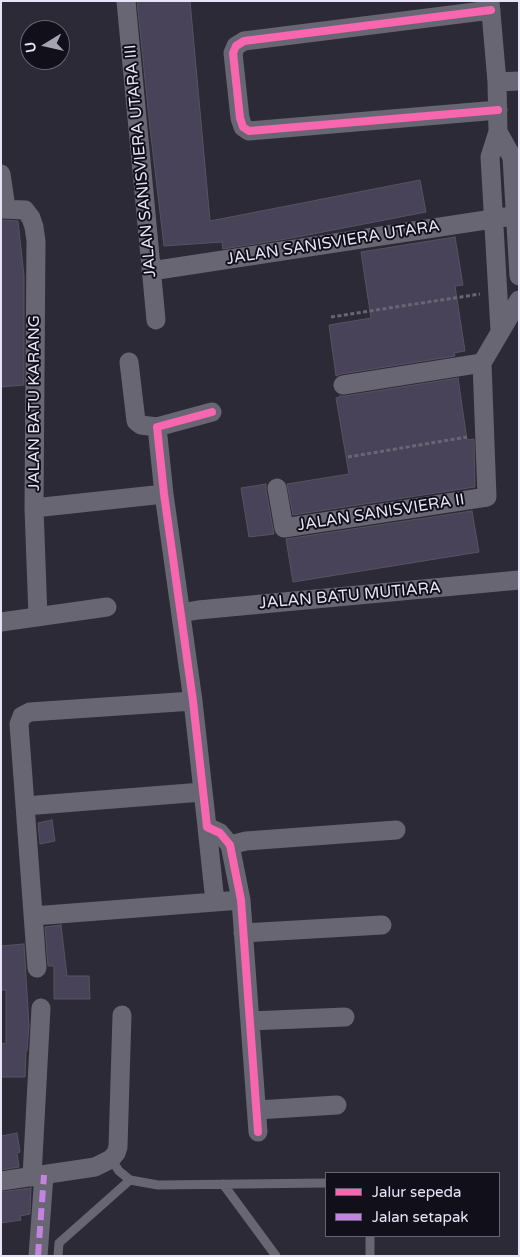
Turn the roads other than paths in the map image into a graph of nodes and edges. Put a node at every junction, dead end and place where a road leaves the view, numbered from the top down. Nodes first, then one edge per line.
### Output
1 (126, 1) edge
2 (490, 6) edge
3 (519, 81) edge
4 (497, 82) junction
5 (498, 110) junction
6 (498, 132) junction
7 (1, 174) edge
8 (4, 208) edge
9 (517, 215) edge
10 (494, 219) junction
11 (151, 271) junction
12 (519, 276) edge
13 (519, 300) edge
14 (156, 320) dead end
15 (500, 331) junction
16 (130, 362) dead end
17 (482, 363) junction
18 (343, 385) dead end
19 (212, 412) dead end
20 (158, 427) junction
21 (277, 488) dead end
22 (164, 494) junction
23 (34, 508) junction
24 (519, 580) edge
25 (107, 608) dead end
26 (181, 613) junction
27 (38, 617) junction
28 (1, 622) edge
29 (193, 702) junction
30 (202, 792) junction
31 (25, 806) junction
32 (207, 827) junction
33 (396, 830) dead end
34 (230, 845) junction
35 (241, 900) junction
36 (215, 902) junction
37 (33, 916) junction
38 (382, 925) dead end
39 (243, 933) junction
40 (36, 968) dead end
41 (41, 1008) dead end
42 (122, 1015) dead end
43 (345, 1017) dead end
44 (250, 1020) junction
45 (337, 1105) dead end
46 (257, 1110) junction
47 (258, 1132) dead end
48 (111, 1159) junction
49 (38, 1176) junction
50 (130, 1180) junction
51 (1, 1181) edge
52 (325, 1183) edge
53 (224, 1184) junction
54 (370, 1237) edge
55 (38, 1256) edge
56 (58, 1256) edge
57 (276, 1256) edge
58 (370, 1256) edge

1 - 11 street, JALAN SANISVIERA UTARA III
2 - 4 street
2 - 5 street
3 - 4 street
4 - 5 street
5 - 6 street
6 - 9 street
6 - 10 street
7 - 8 street, JALAN BATU KARANG
8 - 23 street, JALAN BATU KARANG
9 - 10 street, JALAN SANISVIERA UTARA
9 - 12 street
10 - 11 street, JALAN SANISVIERA UTARA
10 - 15 street
11 - 14 street, JALAN SANISVIERA UTARA III
13 - 15 street
15 - 17 street
16 - 20 street
17 - 18 street
17 - 21 street, JALAN SANISVIERA II
19 - 20 street
20 - 22 street
22 - 23 street
22 - 26 street
23 - 27 street, JALAN BATU KARANG
24 - 26 street, JALAN BATU MUTIARA
25 - 27 street
26 - 29 street
27 - 28 street
29 - 30 street
29 - 31 street
30 - 31 street
30 - 32 street
31 - 37 street
32 - 34 street
32 - 36 street
33 - 34 street
34 - 35 street
35 - 36 street
35 - 39 street
36 - 37 street
37 - 40 street
38 - 39 street
39 - 44 street
41 - 49 street
42 - 48 street
43 - 44 street
44 - 46 street
45 - 46 street
46 - 47 street
48 - 49 street
48 - 50 lane
49 - 51 street
49 - 55 street
50 - 53 lane
50 - 56 lane
52 - 53 lane
53 - 57 lane
54 - 58 lane

